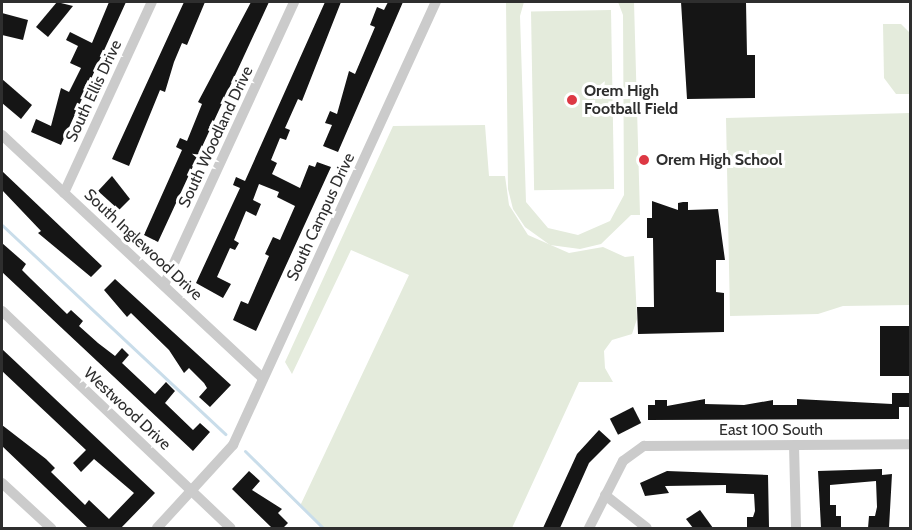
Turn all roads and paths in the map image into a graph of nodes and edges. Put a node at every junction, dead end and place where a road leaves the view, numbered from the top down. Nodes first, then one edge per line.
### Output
1 (152, 2) edge
2 (294, 2) edge
3 (436, 2) edge
4 (2, 135) edge
5 (64, 193) junction
6 (164, 285) junction
7 (2, 311) edge
8 (263, 378) junction
9 (910, 444) edge
10 (794, 445) junction
11 (2, 483) edge
12 (192, 491) junction
13 (605, 495) junction
14 (51, 528) edge
15 (157, 528) edge
16 (231, 528) edge
17 (589, 528) edge
18 (647, 528) edge
19 (796, 528) edge

1 - 5 street, South Ellis Drive
2 - 6 street, South Woodland Drive
3 - 8 street, South Campus Drive
4 - 5 street, South Inglewood Drive
5 - 6 street, South Inglewood Drive
6 - 8 street, South Inglewood Drive
7 - 12 street, Westwood Drive
8 - 12 street, South Campus Drive
9 - 10 street, East 100 South
10 - 13 street, East 100 South
10 - 19 street
11 - 14 street
12 - 15 street, South Campus Drive
12 - 16 street, Westwood Drive
13 - 17 street
13 - 18 street

